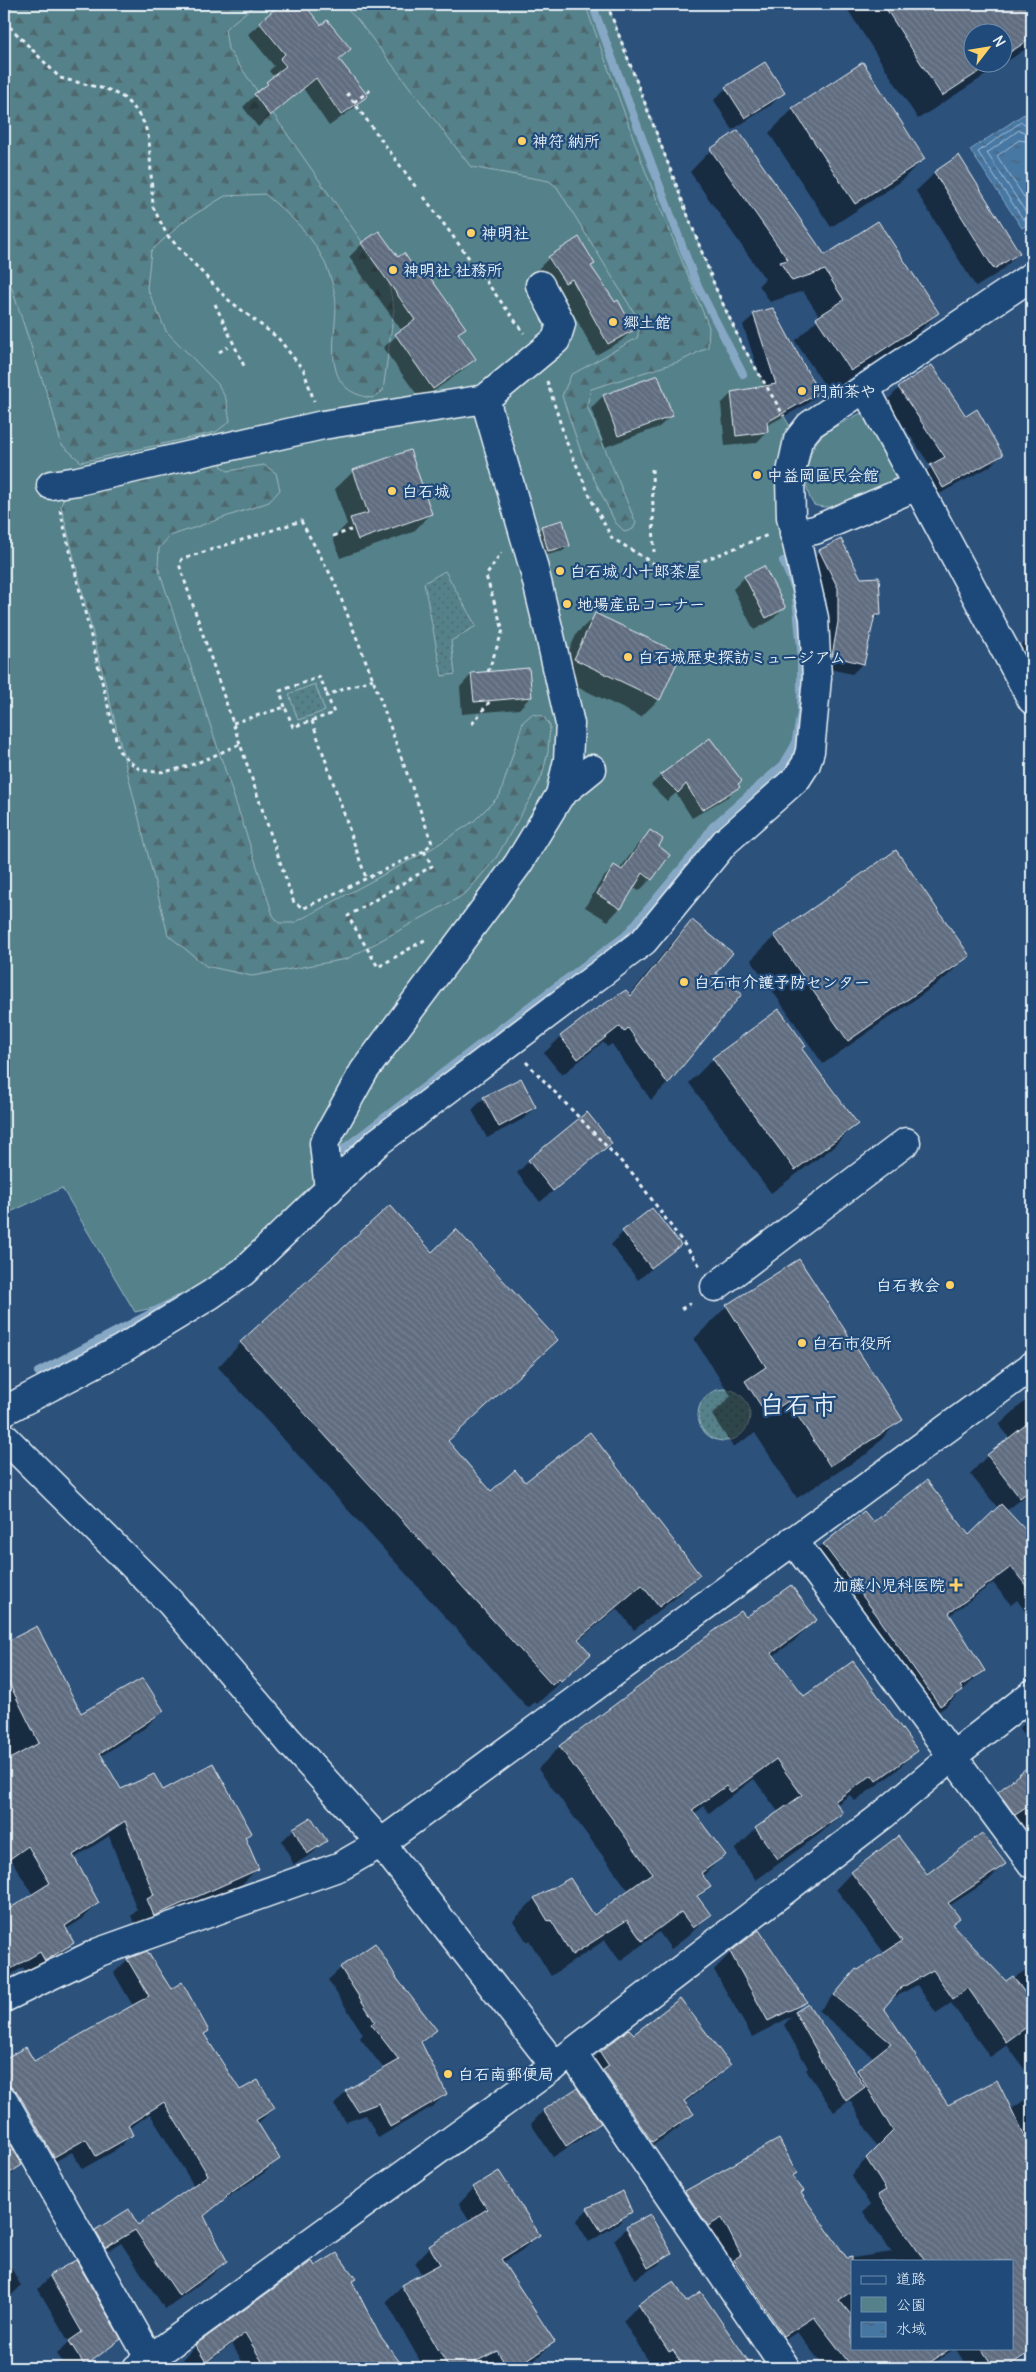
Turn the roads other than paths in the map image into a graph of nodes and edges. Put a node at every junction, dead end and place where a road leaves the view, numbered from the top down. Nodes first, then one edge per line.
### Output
1 (1032, 276) edge
2 (540, 285) dead end
3 (865, 388) junction
4 (484, 398) junction
5 (51, 485) dead end
6 (918, 486) junction
7 (782, 534) junction
8 (1032, 700) edge
9 (592, 769) dead end
10 (560, 795) junction
11 (906, 1142) dead end
12 (329, 1190) junction
13 (715, 1287) road end
14 (1032, 1366) edge
15 (4, 1410) edge
16 (4, 1437) edge
17 (794, 1540) junction
18 (1032, 1694) edge
19 (954, 1755) junction
20 (381, 1843) junction
21 (1032, 1864) edge
22 (4, 1998) edge
23 (564, 2060) junction
24 (4, 2101) edge
25 (147, 2365) edge
26 (786, 2368) edge

1 - 3 street
2 - 4 street
3 - 6 street
3 - 7 street
4 - 5 street
4 - 10 street
6 - 7 street
6 - 8 street
7 - 12 street
9 - 10 street
10 - 12 street
11 - 13 street
12 - 15 street
14 - 17 street
16 - 20 street
17 - 19 street
17 - 20 street
18 - 19 street
19 - 21 street
19 - 23 street
20 - 22 street
20 - 23 street
23 - 25 street
23 - 26 street
24 - 25 street

